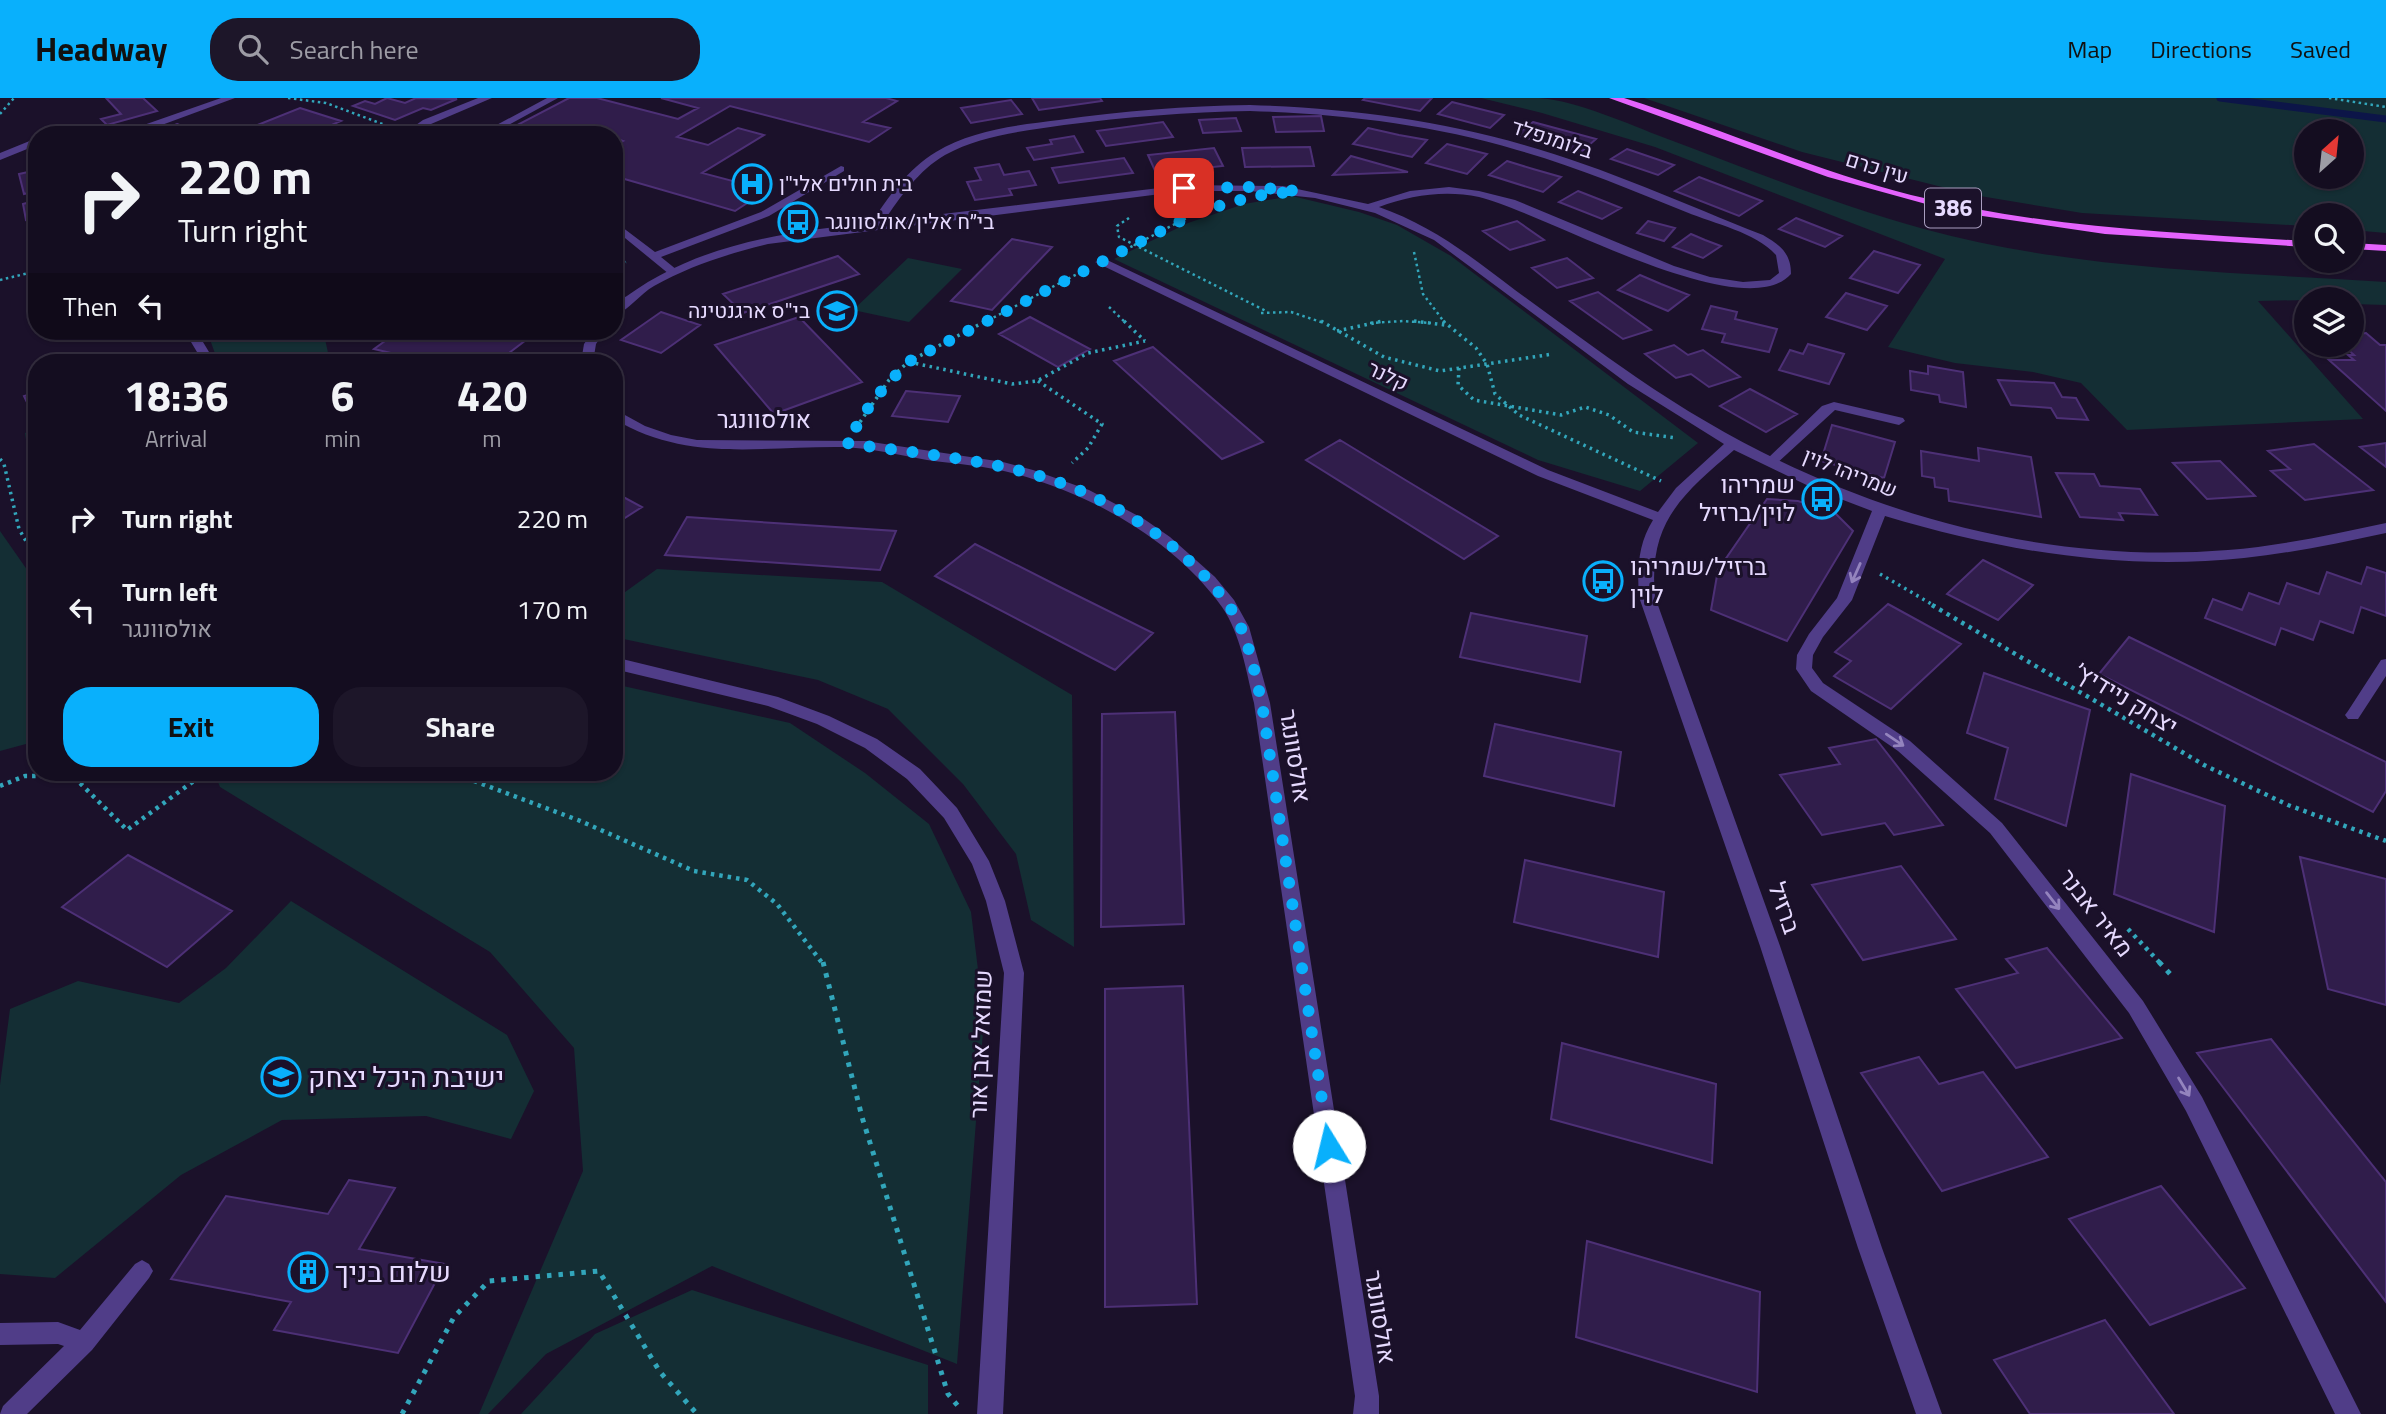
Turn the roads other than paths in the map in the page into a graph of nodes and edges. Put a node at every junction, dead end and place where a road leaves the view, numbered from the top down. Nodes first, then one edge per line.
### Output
1 (230, 98) edge
2 (487, 98) edge
3 (554, 98) edge
4 (1614, 98) edge
5 (151, 126) edge
6 (420, 126) edge
7 (500, 126) edge
8 (28, 145) edge
9 (0, 157) edge
10 (841, 169) dead end
11 (1369, 207) junction
12 (874, 227) junction
13 (623, 231) edge
14 (2294, 243) edge
15 (2364, 247) edge
16 (2386, 248) edge
17 (654, 256) junction
18 (1101, 262) road end
19 (673, 272) junction
20 (623, 297) edge
21 (623, 418) edge
22 (1899, 421) dead end
23 (1733, 444) junction
24 (1771, 462) junction
25 (1880, 509) junction
26 (1661, 517) junction
27 (2386, 528) edge
28 (2386, 664) edge
29 (623, 665) edge
30 (2353, 715) dead end
31 (142, 1271) dead end
32 (0, 1334) edge
33 (84, 1342) junction
34 (11, 1414) edge
35 (990, 1414) edge
36 (1366, 1414) edge
37 (1929, 1414) edge
38 (2348, 1414) edge

1 - 5 street
2 - 6 street
3 - 7 lane
4 - 14 main road, עין כרם / 386
8 - 9 street
10 - 17 lane
11 - 12 street
11 - 12 street, בלומנפלד
11 - 23 street, שמריהו לוין
12 - 19 street
13 - 17 lane
15 - 16 main road
17 - 19 lane
18 - 26 street, קלנר
19 - 20 street
21 - 36 street, אולסוונגר
22 - 24 lane
23 - 24 street, שמריהו לוין
23 - 26 street, ברזיל
24 - 25 street, שמריהו לוין
25 - 27 street, שמריהו לוין
25 -> 38 street, מאיר אבנר
26 - 37 street, ברזיל
28 - 30 lane
29 - 35 street, שמואל אבן אור
31 - 33 lane
32 - 33 lane
33 - 34 lane

